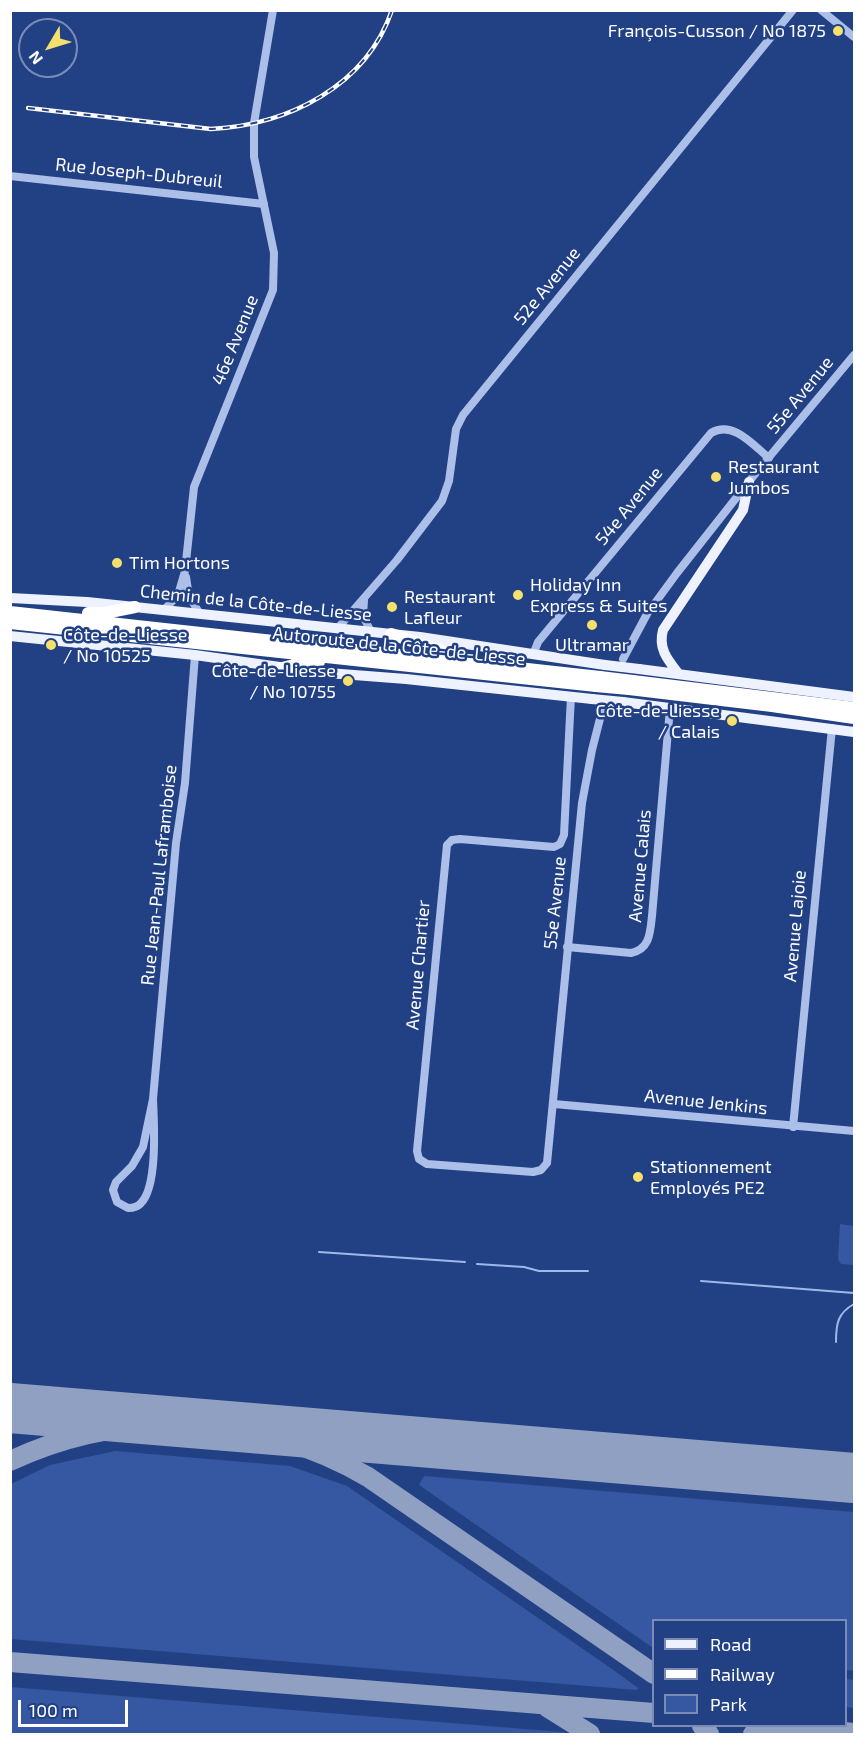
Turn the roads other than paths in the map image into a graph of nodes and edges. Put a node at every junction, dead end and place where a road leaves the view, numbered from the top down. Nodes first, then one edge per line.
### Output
1 (273, 10) edge
2 (793, 10) edge
3 (821, 10) edge
4 (855, 38) edge
5 (10, 176) edge
6 (264, 204) junction
7 (855, 355) edge
8 (769, 458) junction
9 (748, 482) junction
10 (186, 571) junction
11 (10, 598) edge
12 (364, 600) junction
13 (135, 607) junction
14 (164, 610) junction
15 (10, 612) edge
16 (37, 614) junction
17 (200, 614) junction
18 (10, 623) edge
19 (337, 629) junction
20 (371, 632) junction
21 (391, 634) junction
22 (10, 636) edge
23 (195, 655) junction
24 (533, 655) junction
25 (623, 659) dead end
26 (365, 661) junction
27 (481, 663) junction
28 (282, 668) junction
29 (678, 673) junction
30 (600, 676) junction
31 (631, 685) junction
32 (571, 696) junction
33 (855, 697) edge
34 (603, 707) dead end
35 (670, 708) junction
36 (855, 708) edge
37 (855, 718) edge
38 (832, 728) junction
39 (855, 732) edge
40 (567, 947) junction
41 (153, 1099) junction
42 (554, 1104) junction
43 (793, 1126) junction
44 (855, 1131) edge

1 - 6 street, 46e Avenue
2 - 12 street, 52e Avenue
3 - 4 street
5 - 6 street, Rue Joseph-Dubreuil
6 - 10 street, 46e Avenue
7 - 8 street, 55e Avenue
8 - 9 street, 55e Avenue
8 - 24 street, 54e Avenue
9 - 25 street, 55e Avenue
9 - 29 main road
10 - 14 street, 46e Avenue
10 - 17 street, 46e Avenue
11 - 13 main road, Chemin de la Côte-de-Liesse
12 - 19 street, 52e Avenue
12 - 20 street
13 - 14 main road, Chemin de la Côte-de-Liesse
13 - 16 highway
14 - 17 main road, Chemin de la Côte-de-Liesse
15 - 16 highway, Autoroute de la Côte-de-Liesse
16 - 27 highway, Autoroute de la Côte-de-Liesse
17 - 19 main road, Chemin de la Côte-de-Liesse
18 - 26 highway, Autoroute de la Côte-de-Liesse
19 - 20 main road, Chemin de la Côte-de-Liesse
20 - 21 main road, Chemin de la Côte-de-Liesse
21 - 24 main road, Chemin de la Côte-de-Liesse
21 - 27 highway
22 - 23 main road
23 - 28 main road
23 - 41 street, Rue Jean-Paul Laframboise
24 - 30 main road, Chemin de la Côte-de-Liesse
26 - 28 highway
26 - 30 highway, Autoroute de la Côte-de-Liesse
27 - 30 highway, Autoroute de la Côte-de-Liesse
28 - 32 main road
29 - 30 main road, Chemin de la Côte-de-Liesse, bridge
29 - 33 main road, Chemin de la Côte-de-Liesse
30 - 31 highway, Autoroute de la Côte-de-Liesse, bridge
31 - 36 highway, Autoroute de la Côte-de-Liesse
31 - 37 highway, Autoroute de la Côte-de-Liesse
32 - 35 main road, bridge
32 - 42 street, Avenue Chartier
34 - 40 street, 55e Avenue
35 - 38 main road
35 - 40 street, Avenue Calais
38 - 39 main road
38 - 43 street, Avenue Lajoie
40 - 42 street, 55e Avenue
41 - 41 street, Rue Jean-Paul Laframboise
42 - 43 street, Avenue Jenkins
43 - 44 street, Avenue Jenkins

